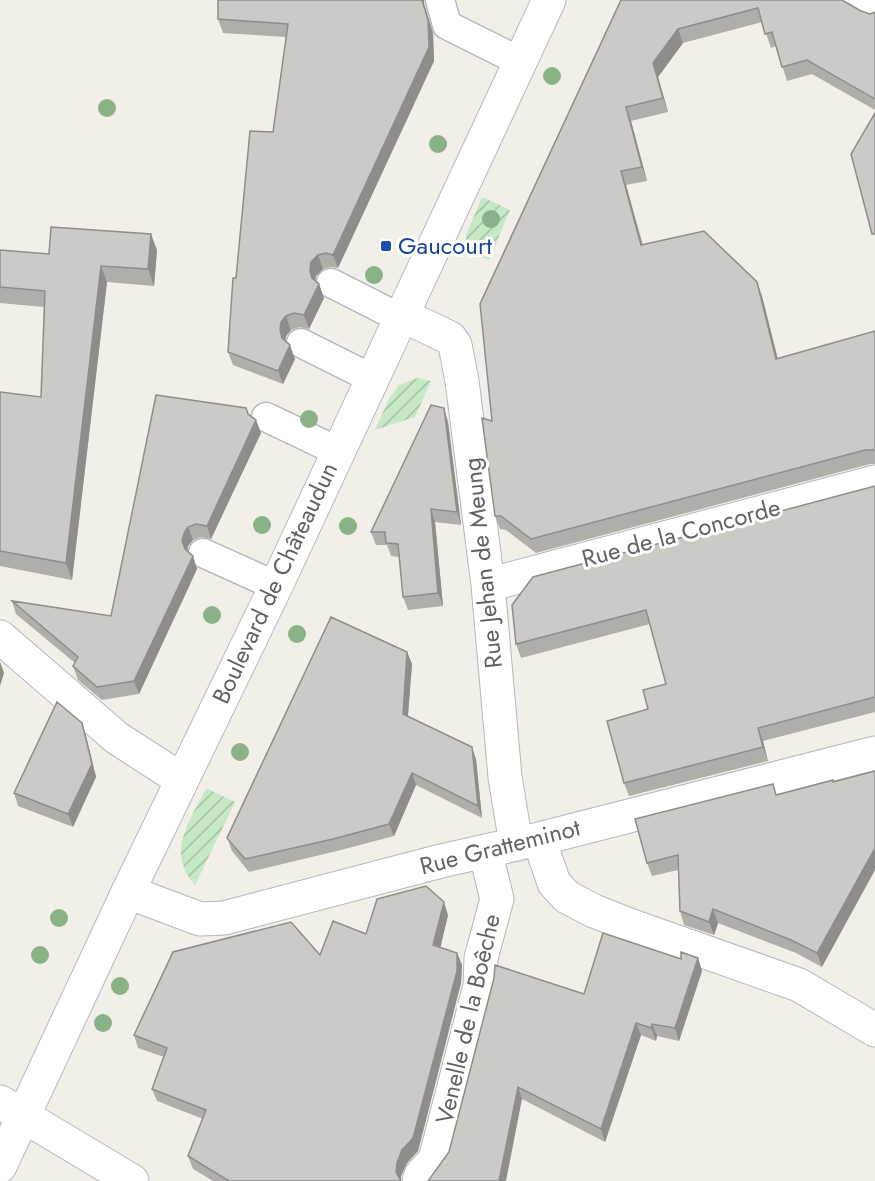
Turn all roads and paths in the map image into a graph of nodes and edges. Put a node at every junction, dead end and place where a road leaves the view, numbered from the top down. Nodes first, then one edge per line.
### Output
1 (440, 0) edge
2 (549, 0) edge
3 (859, 0) edge
4 (875, 9) edge
5 (521, 62) junction
6 (331, 283) dead end
7 (401, 316) junction
8 (301, 343) dead end
9 (371, 378) junction
10 (266, 417) dead end
11 (337, 451) junction
12 (875, 482) edge
13 (203, 553) dead end
14 (488, 585) junction
15 (276, 586) junction
16 (0, 637) edge
17 (875, 753) edge
18 (182, 780) junction
19 (513, 845) junction
20 (128, 892) junction
21 (875, 1030) edge
22 (12, 1109) edge
23 (0, 1166) edge
24 (132, 1181) edge
25 (419, 1181) edge

1 - 5 lane
2 - 5 street, Boulevard de Châteaudun
3 - 4 street
5 - 7 street, Boulevard de Châteaudun
6 - 7 lane
7 - 9 street, Boulevard de Châteaudun
7 - 14 street, Rue Jehan de Meung
8 - 9 lane
9 - 11 street, Boulevard de Châteaudun
10 - 11 lane
11 - 15 street, Boulevard de Châteaudun
12 - 14 street, Rue de la Concorde
13 - 15 lane
14 - 19 street, Rue Jehan de Meung
15 - 18 street, Boulevard de Châteaudun
16 - 18 street
17 - 19 street, Rue Gratteminot
18 - 20 street, Boulevard de Châteaudun
19 - 20 street, Rue Gratteminot
19 - 21 street, Rue Jehan de Meung
19 - 25 street, Venelle de la Boêche
20 - 22 street, Boulevard de Châteaudun
22 - 23 street, Boulevard de Châteaudun
22 - 24 street

